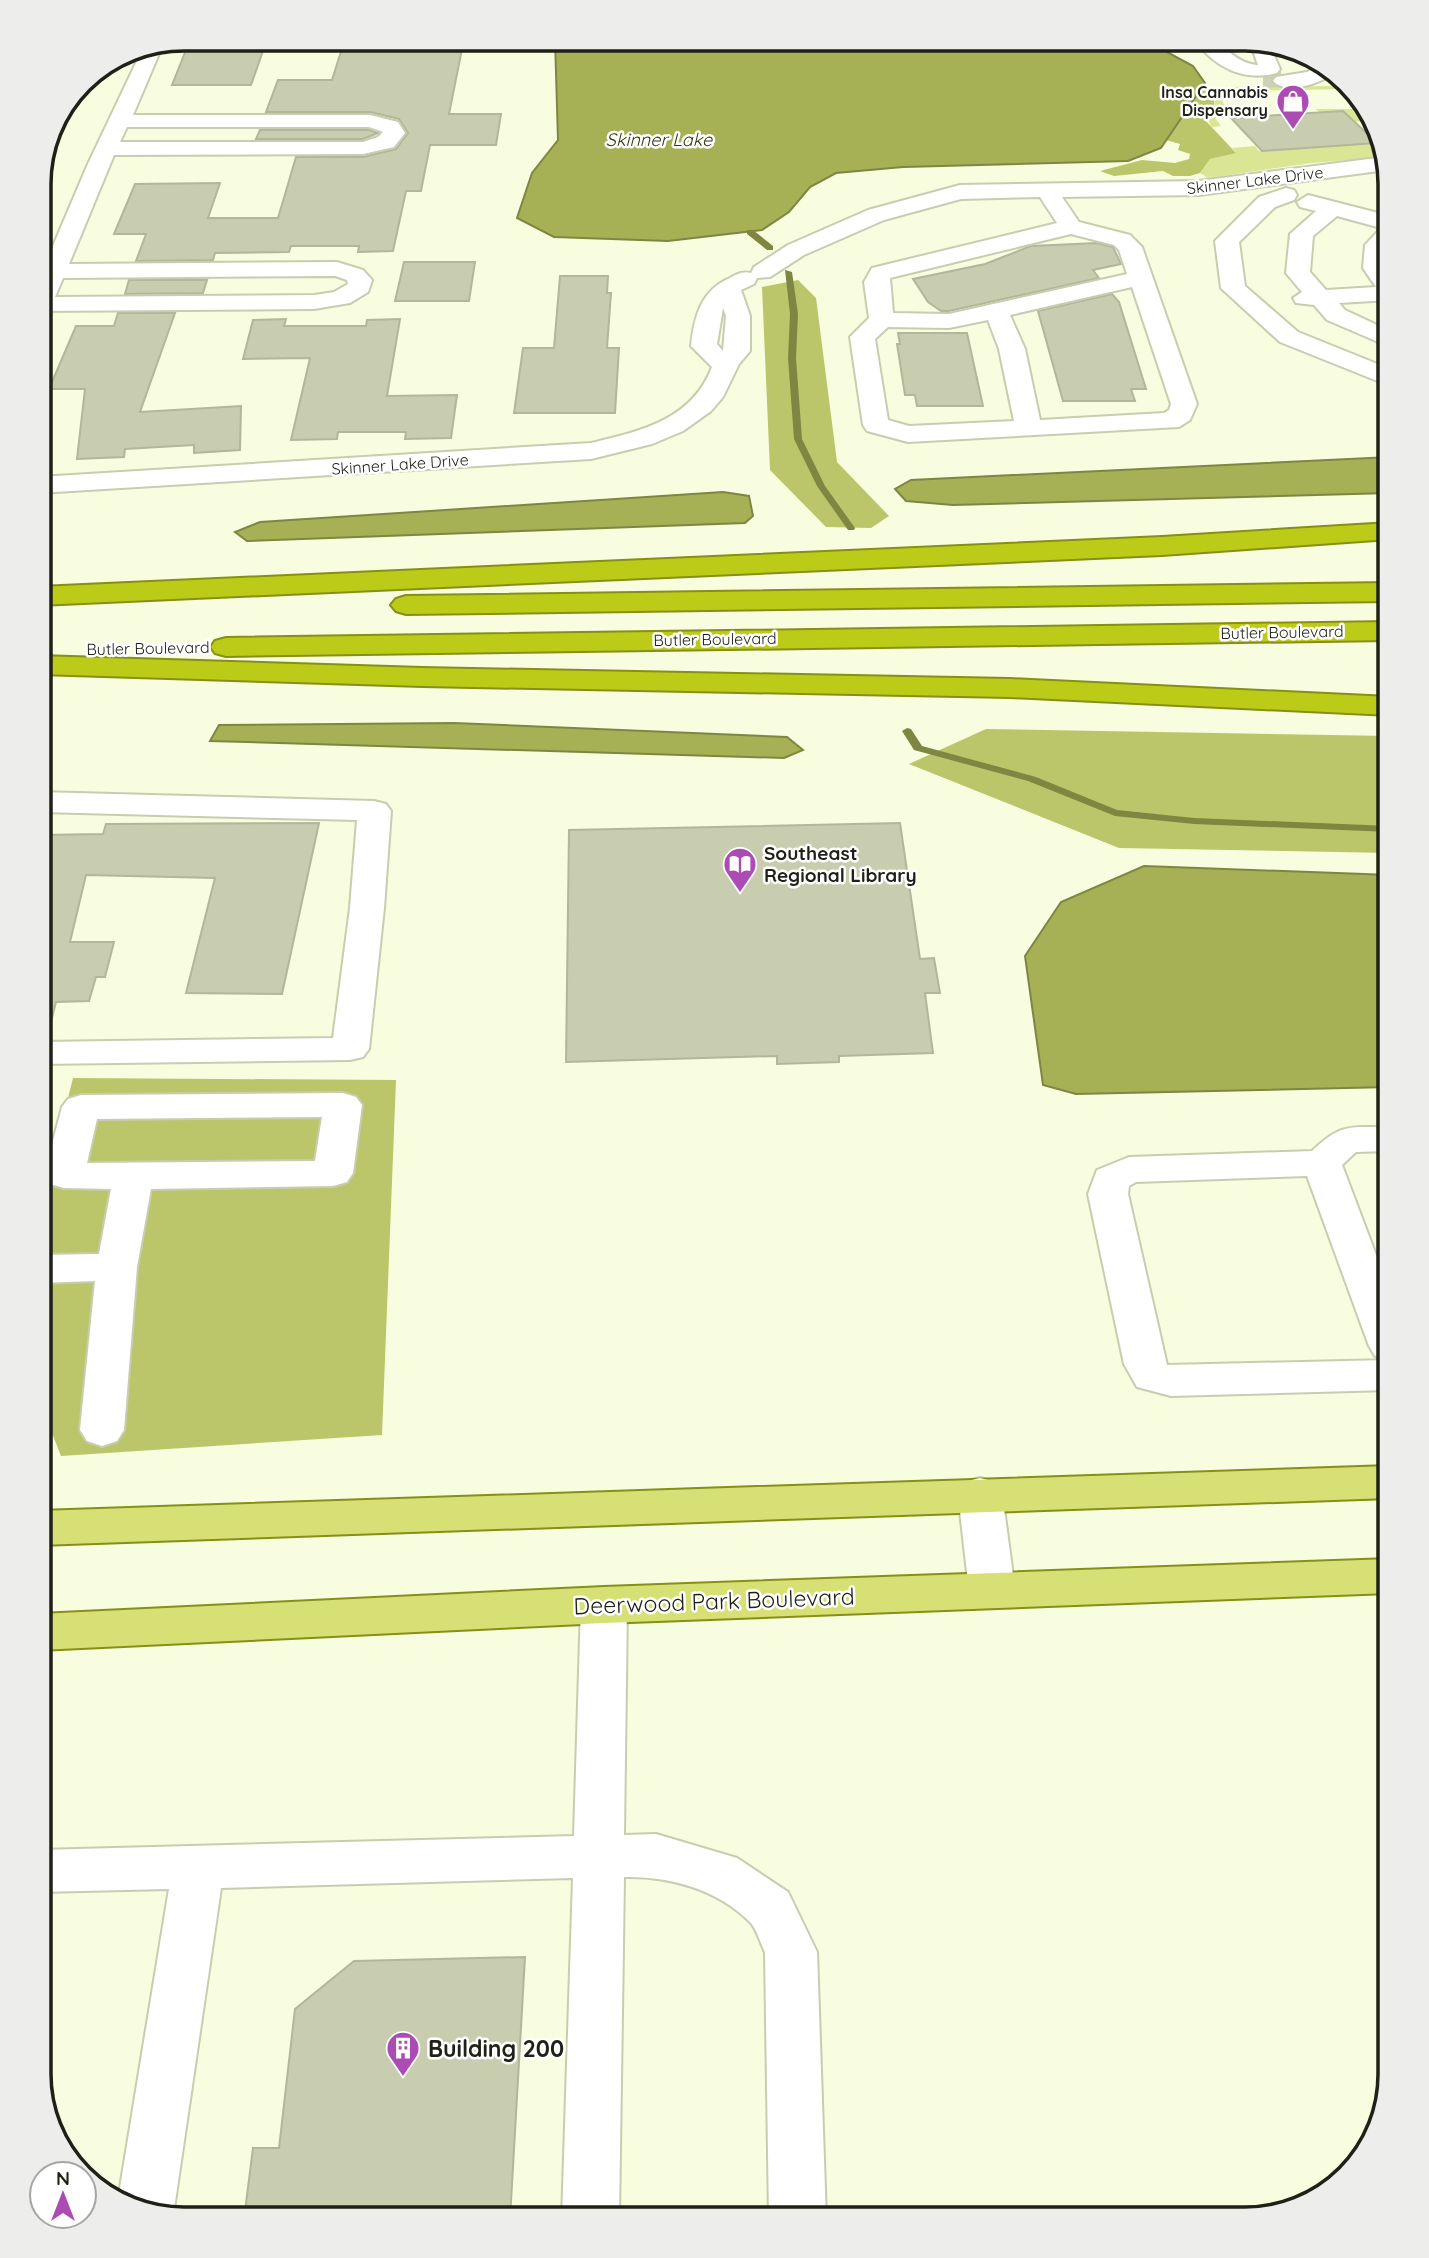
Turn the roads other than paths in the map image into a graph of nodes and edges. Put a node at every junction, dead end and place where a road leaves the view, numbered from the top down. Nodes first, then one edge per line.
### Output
1 (1200, 51) edge
2 (1208, 51) edge
3 (1263, 52) edge
4 (150, 55) edge
5 (1321, 74) edge
6 (119, 121) junction
7 (106, 149) junction
8 (1377, 165) edge
9 (1280, 187) junction
10 (1124, 191) junction
11 (1051, 197) junction
12 (899, 208) junction
13 (1331, 210) junction
14 (1378, 220) edge
15 (932, 223) junction
16 (1071, 227) junction
17 (54, 271) junction
18 (762, 272) junction
19 (51, 278) edge
20 (1140, 278) junction
21 (1378, 292) edge
22 (1320, 297) junction
23 (1249, 302) junction
24 (51, 306) edge
25 (997, 312) junction
26 (882, 320) junction
27 (1378, 334) edge
28 (1378, 373) edge
29 (1029, 428) junction
30 (51, 484) edge
31 (1378, 532) edge
32 (1378, 592) edge
33 (51, 595) edge
34 (51, 609) edge
35 (1378, 631) edge
36 (51, 649) edge
37 (51, 665) edge
38 (1378, 705) edge
39 (51, 802) edge
40 (51, 1053) edge
41 (1378, 1139) edge
42 (1322, 1163) junction
43 (133, 1177) junction
44 (117, 1267) junction
45 (51, 1269) edge
46 (1378, 1312) edge
47 (1378, 1375) edge
48 (102, 1430) dead end
49 (1378, 1482) edge
50 (979, 1494) junction
51 (51, 1528) edge
52 (1378, 1576) edge
53 (992, 1590) junction
54 (604, 1605) junction
55 (51, 1631) edge
56 (598, 1856) junction
57 (198, 1867) junction
58 (51, 1871) edge
59 (146, 2202) edge
60 (591, 2207) edge
61 (798, 2207) edge

1 - 5 street
2 - 3 street
4 - 6 street
6 - 7 street
6 - 7 street
7 - 17 street
8 - 9 street, Skinner Lake Drive
9 - 10 street, Skinner Lake Drive
9 - 13 street
9 - 23 street
10 - 11 street, Skinner Lake Drive
10 - 12 street, Skinner Lake Drive
11 - 15 street, Skinner Lake Drive
11 - 16 street
12 - 15 street
12 - 18 street, Skinner Lake Drive
13 - 14 street
13 - 22 street
15 - 18 street, Skinner Lake Drive
16 - 20 street
16 - 26 street
17 - 19 street
17 - 24 street
18 - 30 street, Skinner Lake Drive
20 - 25 street
20 - 29 street
21 - 22 street
22 - 23 street
22 - 27 street
23 - 28 street
25 - 26 street
25 - 29 street
26 - 29 street
31 - 33 highway
32 - 34 highway, Butler Boulevard
35 - 36 highway, Butler Boulevard
37 - 38 highway
39 - 40 street
41 - 42 street
42 - 46 street
42 - 47 street
43 - 43 street
43 - 44 street
44 - 45 street
44 - 48 street
49 - 50 main road
50 - 51 main road
50 - 53 street
52 - 53 main road, Deerwood Park Boulevard
53 - 54 main road, Deerwood Park Boulevard
54 - 55 main road, Deerwood Park Boulevard
54 - 56 street
56 - 57 street
56 - 60 street
56 - 61 street
57 - 58 street
57 - 59 street

